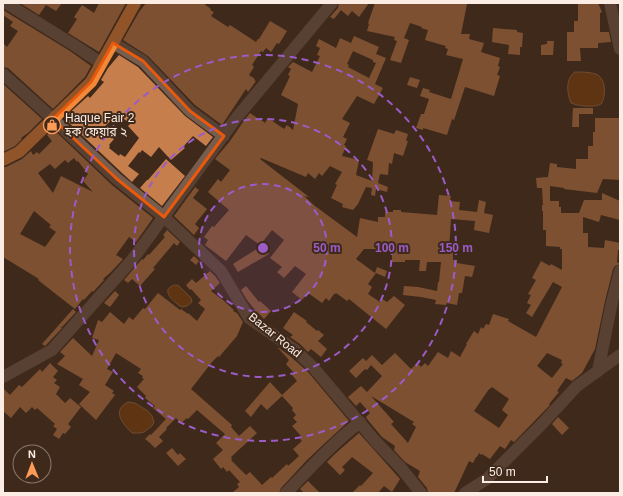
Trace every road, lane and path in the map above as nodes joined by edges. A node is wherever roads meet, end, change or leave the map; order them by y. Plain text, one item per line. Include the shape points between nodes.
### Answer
1 (6, 3) edge
2 (135, 3) edge
3 (332, 3) edge
4 (610, 3) edge
5 (113, 43) junction
6 (620, 49) edge
7 (101, 63) junction
8 (3, 74) edge
9 (53, 119) junction
10 (224, 136) junction
11 (3, 160) edge
12 (164, 217) junction
13 (620, 271) edge
14 (620, 355) edge
15 (598, 371) junction
16 (3, 377) edge
17 (360, 422) junction
18 (286, 493) edge
19 (421, 493) edge
20 (465, 493) edge

1 - 7 street
2 - 5 highway
3 - 10 street
4 - 6 street
5 - 7 highway
5 - 10 street via 143,61 190,111
7 - 9 highway via 91,82
8 - 9 street, Bazar Road
9 - 11 highway via 18,152
9 - 12 street, Bazar Road via 117,179
10 - 12 street
12 - 16 street via 132,260 52,350
12 - 17 street, Bazar Road via 221,271 249,318 313,367
13 - 15 street
14 - 15 street
15 - 20 street via 577,386 487,479
17 - 18 street via 322,455
17 - 19 street, Bazar Road

